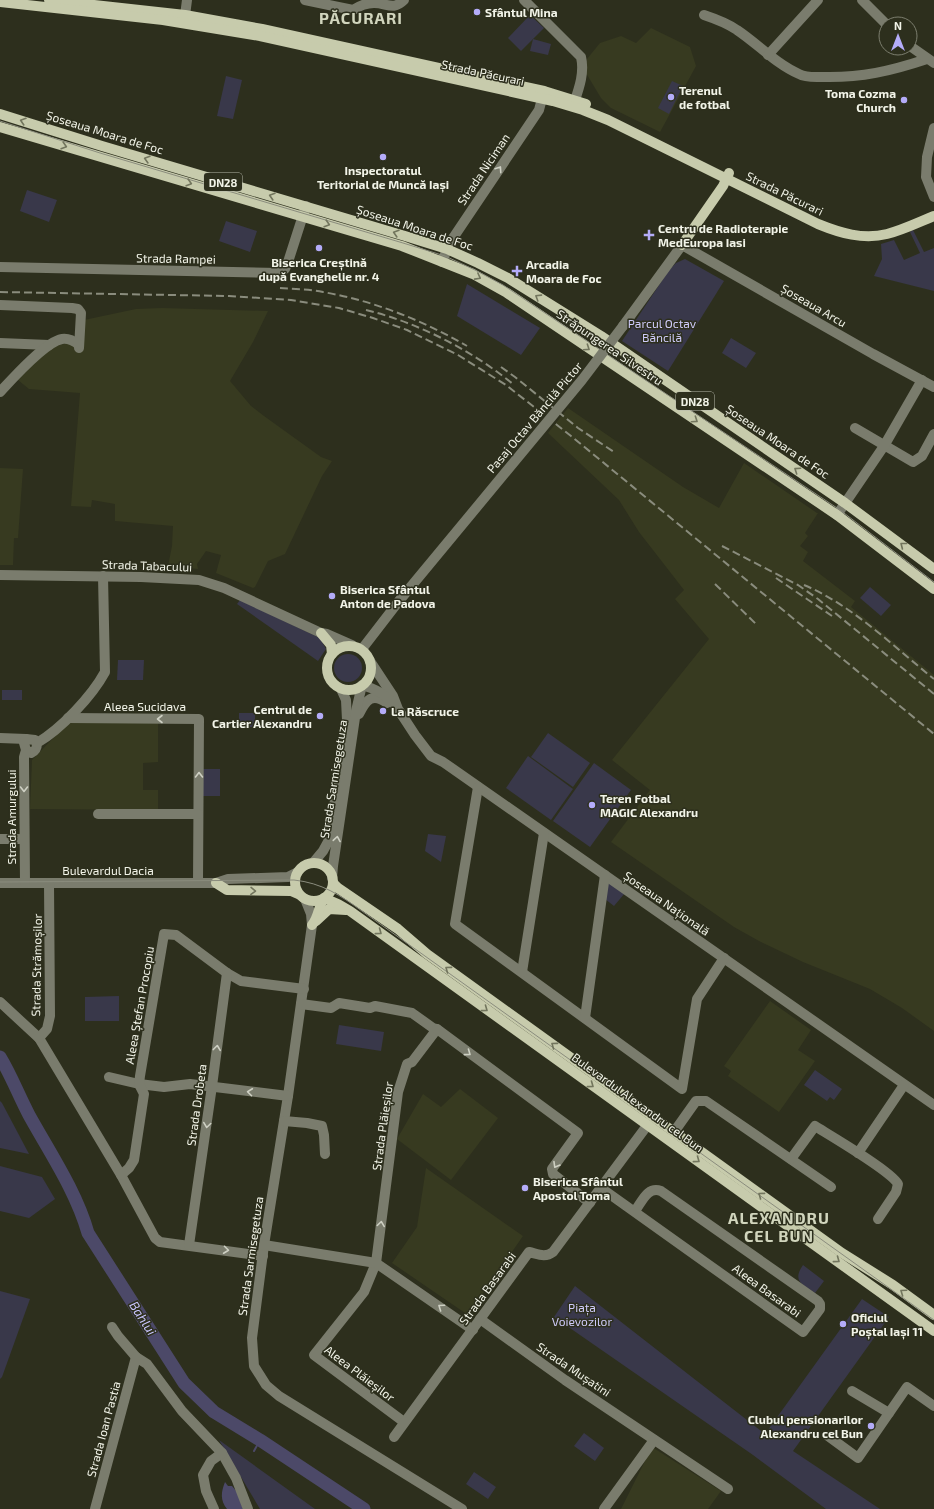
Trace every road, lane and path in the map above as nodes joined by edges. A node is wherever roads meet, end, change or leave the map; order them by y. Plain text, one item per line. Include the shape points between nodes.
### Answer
1 (49, 0) edge
2 (187, 0) edge
3 (305, 0) edge
4 (404, 0) edge
5 (524, 0) edge
6 (818, 0) edge
7 (862, 0) edge
8 (0, 2) edge
9 (704, 15) dead end
10 (878, 16) edge
11 (185, 19) junction
12 (918, 52) edge
13 (768, 55) junction
14 (930, 61) edge
15 (543, 95) junction
16 (574, 103) junction
17 (1, 116) edge
18 (0, 127) edge
19 (934, 128) edge
20 (728, 176) junction
21 (934, 197) edge
22 (306, 206) junction
23 (934, 210) edge
24 (934, 216) edge
25 (303, 217) junction
26 (682, 245) junction
27 (447, 249) junction
28 (442, 262) junction
29 (0, 267) edge
30 (0, 305) edge
31 (0, 343) edge
32 (49, 345) junction
33 (922, 380) junction
34 (934, 386) edge
35 (0, 392) edge
36 (855, 428) dead end
37 (934, 434) edge
38 (884, 446) junction
39 (845, 503) junction
40 (837, 515) junction
41 (934, 569) edge
42 (0, 575) edge
43 (103, 576) junction
44 (934, 589) edge
45 (321, 633) junction
46 (352, 645) junction
47 (362, 649) junction
48 (332, 654) junction
49 (370, 662) junction
50 (362, 685) junction
51 (341, 689) junction
52 (398, 709) junction
53 (68, 718) junction
54 (355, 721) junction
55 (407, 723) junction
56 (0, 738) edge
57 (26, 739) junction
58 (37, 743) junction
59 (26, 750) junction
60 (478, 787) junction
61 (98, 814) dead end
62 (198, 814) junction
63 (544, 833) junction
64 (0, 839) edge
65 (24, 839) junction
66 (312, 863) junction
67 (296, 873) junction
68 (605, 876) junction
69 (333, 880) junction
70 (0, 883) edge
71 (25, 883) junction
72 (50, 883) junction
73 (198, 883) junction
74 (216, 883) junction
75 (302, 897) junction
76 (324, 898) junction
77 (350, 911) junction
78 (314, 923) junction
79 (724, 958) junction
80 (522, 972) junction
81 (227, 973) junction
82 (304, 989) junction
83 (0, 1002) edge
84 (301, 1004) junction
85 (584, 1018) junction
86 (437, 1030) junction
87 (39, 1038) junction
88 (109, 1077) dead end
89 (139, 1084) junction
90 (904, 1084) junction
91 (212, 1086) junction
92 (288, 1096) junction
93 (934, 1105) edge
94 (284, 1121) junction
95 (650, 1121) junction
96 (674, 1132) junction
97 (858, 1153) junction
98 (325, 1154) dead end
99 (790, 1159) junction
100 (120, 1175) junction
101 (832, 1187) dead end
102 (601, 1188) junction
103 (590, 1203) junction
104 (635, 1211) junction
105 (878, 1219) dead end
106 (189, 1245) junction
107 (263, 1251) junction
108 (376, 1262) junction
109 (934, 1315) edge
110 (480, 1319) junction
111 (112, 1327) dead end
112 (472, 1330) junction
113 (934, 1331) edge
114 (136, 1357) junction
115 (852, 1391) dead end
116 (934, 1406) edge
117 (889, 1413) junction
118 (404, 1422) junction
119 (828, 1436) dead end
120 (394, 1437) dead end
121 (654, 1440) junction
122 (222, 1454) junction
123 (728, 1489) dead end
124 (95, 1509) edge
125 (214, 1509) edge
126 (248, 1509) edge
127 (462, 1509) edge
128 (604, 1509) edge

1 - 11 main road, Strada Păcurari
2 - 11 street
3 - 4 street via 353,10 374,3 391,6
5 - 16 street via 581,58 580,84
6 - 13 street
7 - 10 street
8 - 11 main road, Strada Păcurari
9 - 13 street via 738,30
11 - 15 main road, Strada Păcurari
12 - 14 street
13 - 14 street via 798,74 841,78 872,75
15 - 16 main road, Strada Păcurari
27 -> 15 street, Strada Niciman via 539,110
16 - 20 main road, Strada Păcurari
22 -> 17 main road, Șoseaua Moara de Foc / DN28
18 -> 25 main road, Șoseaua Moara de Foc / DN28
19 - 21 street via 927,157 926,177
20 - 23 main road, Strada Păcurari via 822,219 858,229 887,228
20 - 24 main road, Strada Păcurari via 818,224 857,236 888,234
20 - 26 main road
22 - 25 street, Strada Rampei
27 -> 22 main road, Șoseaua Moara de Foc / DN28
25 -> 28 main road, Șoseaua Moara de Foc / DN28 via 402,246
25 - 29 street, Strada Rampei via 288,262 278,273
26 - 33 street, Șoseaua Arcu
26 - 47 street, Pasaj Octav Băncilă Pictor, bridge via 602,355
27 - 28 street, Strada Niciman
39 -> 27 main road, Șoseaua Moara de Foc / DN28 via 601,336 508,278
28 -> 40 main road, Străpungerea Silvestru / DN28 via 473,274 507,293
30 - 32 street via 78,310 81,313 79,347 68,339 57,340
31 - 32 street
32 - 35 street
33 - 34 street, Șoseaua Arcu
33 - 38 street
36 - 38 street
37 - 38 street via 922,456 913,462
38 - 39 street
39 - 40 street
41 -> 39 main road, Șoseaua Moara de Foc / DN28
40 - 44 main road, Străpungerea Silvestru / DN28
42 - 43 street, Strada Tabacului
43 - 45 street, Strada Tabacului via 205,582 224,588
43 - 53 street via 105,672 98,684
45 - 46 street, Strada Tabacului
45 - 48 main road via 331,646
46 - 47 main road
46 - 48 main road via 340,648
47 - 49 main road
48 - 51 main road via 328,661 328,673 332,683
49 - 50 main road via 369,676
49 - 52 street, Șoseaua Națională via 393,696
50 - 51 main road via 351,690
50 - 52 street, Șoseaua Națională via 382,693
50 - 54 street, Strada Sarmisegetuza
51 - 66 street, Strada Sarmisegetuza via 346,700 347,720 328,840 323,851
52 - 55 street, Șoseaua Națională
53 - 58 street
62 -> 53 street, Aleea Sucidava via 199,719
54 - 55 street via 365,702 375,697 386,702
69 -> 54 street, Strada Sarmisegetuza
55 - 60 street, Șoseaua Națională via 431,756
56 - 57 street
57 - 58 street via 35,740
57 - 59 street, Strada Amurgului
58 - 59 street via 37,748 31,753
59 -> 65 street, Strada Amurgului
60 - 63 street, Șoseaua Națională
60 - 80 street via 455,924
61 - 62 street
62 - 73 street, Aleea Sucidava
63 - 68 street, Șoseaua Națională
63 - 80 street
64 - 65 street
65 - 71 street, Strada Amurgului
66 - 67 main road via 303,866
66 - 69 main road via 325,867
67 - 74 street, Bulevardul Dacia via 288,877 228,879
67 - 75 main road via 294,885
68 - 79 street, Șoseaua Națională
68 - 85 street
69 - 76 main road via 331,890
95 -> 69 main road, Bulevardul Alexandru cel Bun via 413,941 338,888
70 - 71 street, Bulevardul Dacia
71 - 72 street, Bulevardul Dacia
72 - 73 street, Bulevardul Dacia
72 - 87 street, Strada Strămoșilor via 50,1016 46,1029
73 - 74 street, Bulevardul Dacia
74 -> 75 main road via 227,890 291,892
75 - 76 main road via 316,901
75 - 78 street, Strada Sarmisegetuza
76 - 77 main road, Bulevardul Alexandru cel Bun
76 - 78 main road
77 - 78 main road via 329,909
77 -> 95 main road, Bulevardul Alexandru cel Bun
78 - 82 street, Strada Sarmisegetuza
79 - 85 street via 697,999 682,1089
79 - 90 street, Șoseaua Națională
80 - 85 street
81 - 82 street via 241,981
81 - 89 street, Aleea Ștefan Procopiu via 176,935 164,934
91 -> 81 street, Strada Drobeta
82 - 84 street, Strada Sarmisegetuza
83 - 87 street, Strada Strămoșilor
84 - 86 street via 331,1008 339,1003 412,1013
84 - 92 street, Strada Sarmisegetuza
86 -> 103 street via 578,1133 552,1169 553,1174
108 -> 86 street, Strada Plăieșilor via 398,1092 407,1064 412,1062
87 - 100 street
88 - 89 street, Aleea Ștefan Procopiu
89 - 91 street, Aleea Ștefan Procopiu via 164,1087 190,1084
89 - 100 street, Aleea Ștefan Procopiu via 144,1094 134,1160
90 - 93 street, Șoseaua Națională
90 - 97 street
92 -> 91 street, Aleea Ștefan Procopiu
91 -> 106 street, Strada Drobeta
92 - 94 street, Strada Sarmisegetuza
94 - 98 street via 322,1126
94 - 107 street, Strada Sarmisegetuza
95 - 96 main road, Bulevardul Alexandru cel Bun
95 - 102 street, Strada Basarabi
95 -> 113 main road, Bulevardul Alexandru cel Bun
96 - 99 street via 696,1102 706,1101
109 -> 96 main road, Bulevardul Alexandru cel Bun via 888,1281 842,1253
97 - 99 street via 815,1126
97 - 105 street via 898,1184 896,1192
99 - 101 street
100 - 106 street via 155,1238 160,1242
102 - 103 street, Strada Basarabi
102 - 104 street, Aleea Basarabi
103 - 110 street, Strada Basarabi via 553,1252 543,1256 529,1252
104 - 104 street, Aleea Basarabi via 649,1191 661,1190 818,1301 820,1309 803,1332
106 -> 107 street
107 - 108 street
107 - 127 street, Strada Sarmisegetuza via 252,1338 254,1366 266,1385 278,1396
112 -> 108 street
108 - 118 street, Aleea Plăieșilor via 364,1292 314,1355
110 - 112 street, Strada Basarabi
110 - 121 street, Strada Mușatini
111 - 114 street
112 - 118 street, Strada Basarabi
114 - 122 street via 147,1364 182,1411
114 - 124 street, Strada Ioan Pastia
115 - 117 street
116 - 117 street via 907,1387
117 - 119 street via 858,1458
118 - 120 street, Strada Basarabi
121 - 123 street, Strada Mușatini
121 - 128 street
122 - 125 street via 211,1461 202,1475
122 - 126 street via 236,1478

